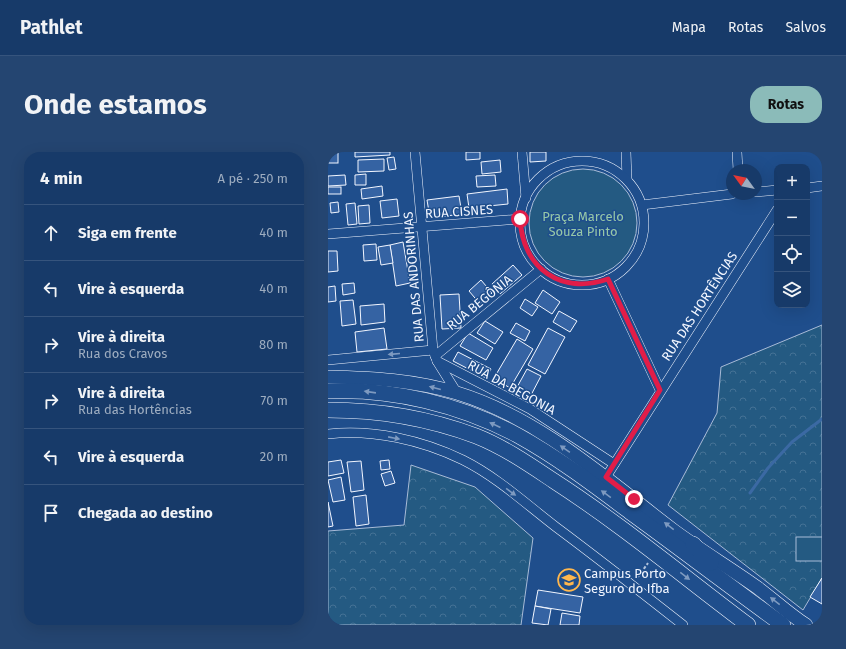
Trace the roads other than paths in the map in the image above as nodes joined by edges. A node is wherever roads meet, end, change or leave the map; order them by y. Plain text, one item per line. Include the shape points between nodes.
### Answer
1 (415, 152) edge
2 (522, 152) edge
3 (626, 152) edge
4 (737, 152) edge
5 (738, 164) edge
6 (627, 180) junction
7 (822, 186) edge
8 (810, 188) edge
9 (774, 190) edge
10 (762, 191) edge
11 (726, 195) edge
12 (526, 198) junction
13 (642, 206) junction
14 (774, 215) edge
15 (520, 219) junction
16 (422, 226) junction
17 (328, 234) edge
18 (541, 269) junction
19 (608, 279) junction
20 (435, 356) junction
21 (328, 360) edge
22 (328, 377) edge
23 (660, 390) junction
24 (328, 391) edge
25 (458, 394) junction
26 (328, 410) edge
27 (328, 434) edge
28 (614, 464) junction
29 (606, 477) junction
30 (692, 544) junction
31 (739, 593) junction
32 (683, 625) edge
33 (748, 625) edge
34 (783, 625) edge
35 (806, 625) edge

1 - 16 street, RUA DAS ANDORINHAS
2 - 12 street
3 - 6 street
4 - 5 street
6 - 12 street via 610,166 588,161 572,162 546,172 531,188
6 - 13 street
7 - 8 street
9 - 10 street
11 - 13 street
12 - 15 street
13 - 19 street via 644,227 638,249 626,267
14 - 23 street, RUA DAS HORTÊNCIAS
15 - 16 street, RUA CISNES
15 - 18 street via 525,246
16 - 17 street, RUA CISNES
16 - 20 street, RUA DAS ANDORINHAS
18 - 19 street via 550,276 572,284 585,285
18 - 20 street, RUA BEGÔNIA
19 - 23 street
20 -> 21 street
20 - 25 street, RUA DAS ANDORINHAS
20 - 28 street, RUA DA BEGONIA via 530,409
25 -> 22 street via 400,380
23 - 28 street, RUA DAS HORTÊNCIAS
31 -> 24 main road via 595,486 517,436 485,420 401,396 354,390
29 -> 25 street via 544,434 519,420
26 -> 33 main road via 383,413 430,422 477,437 522,460 601,513
27 -> 32 street via 370,433 396,438 419,443 463,460 511,492
28 - 29 street, RUA DAS HORTÊNCIAS
30 -> 29 street
30 - 31 main road
35 -> 30 street via 759,589
31 - 34 main road

